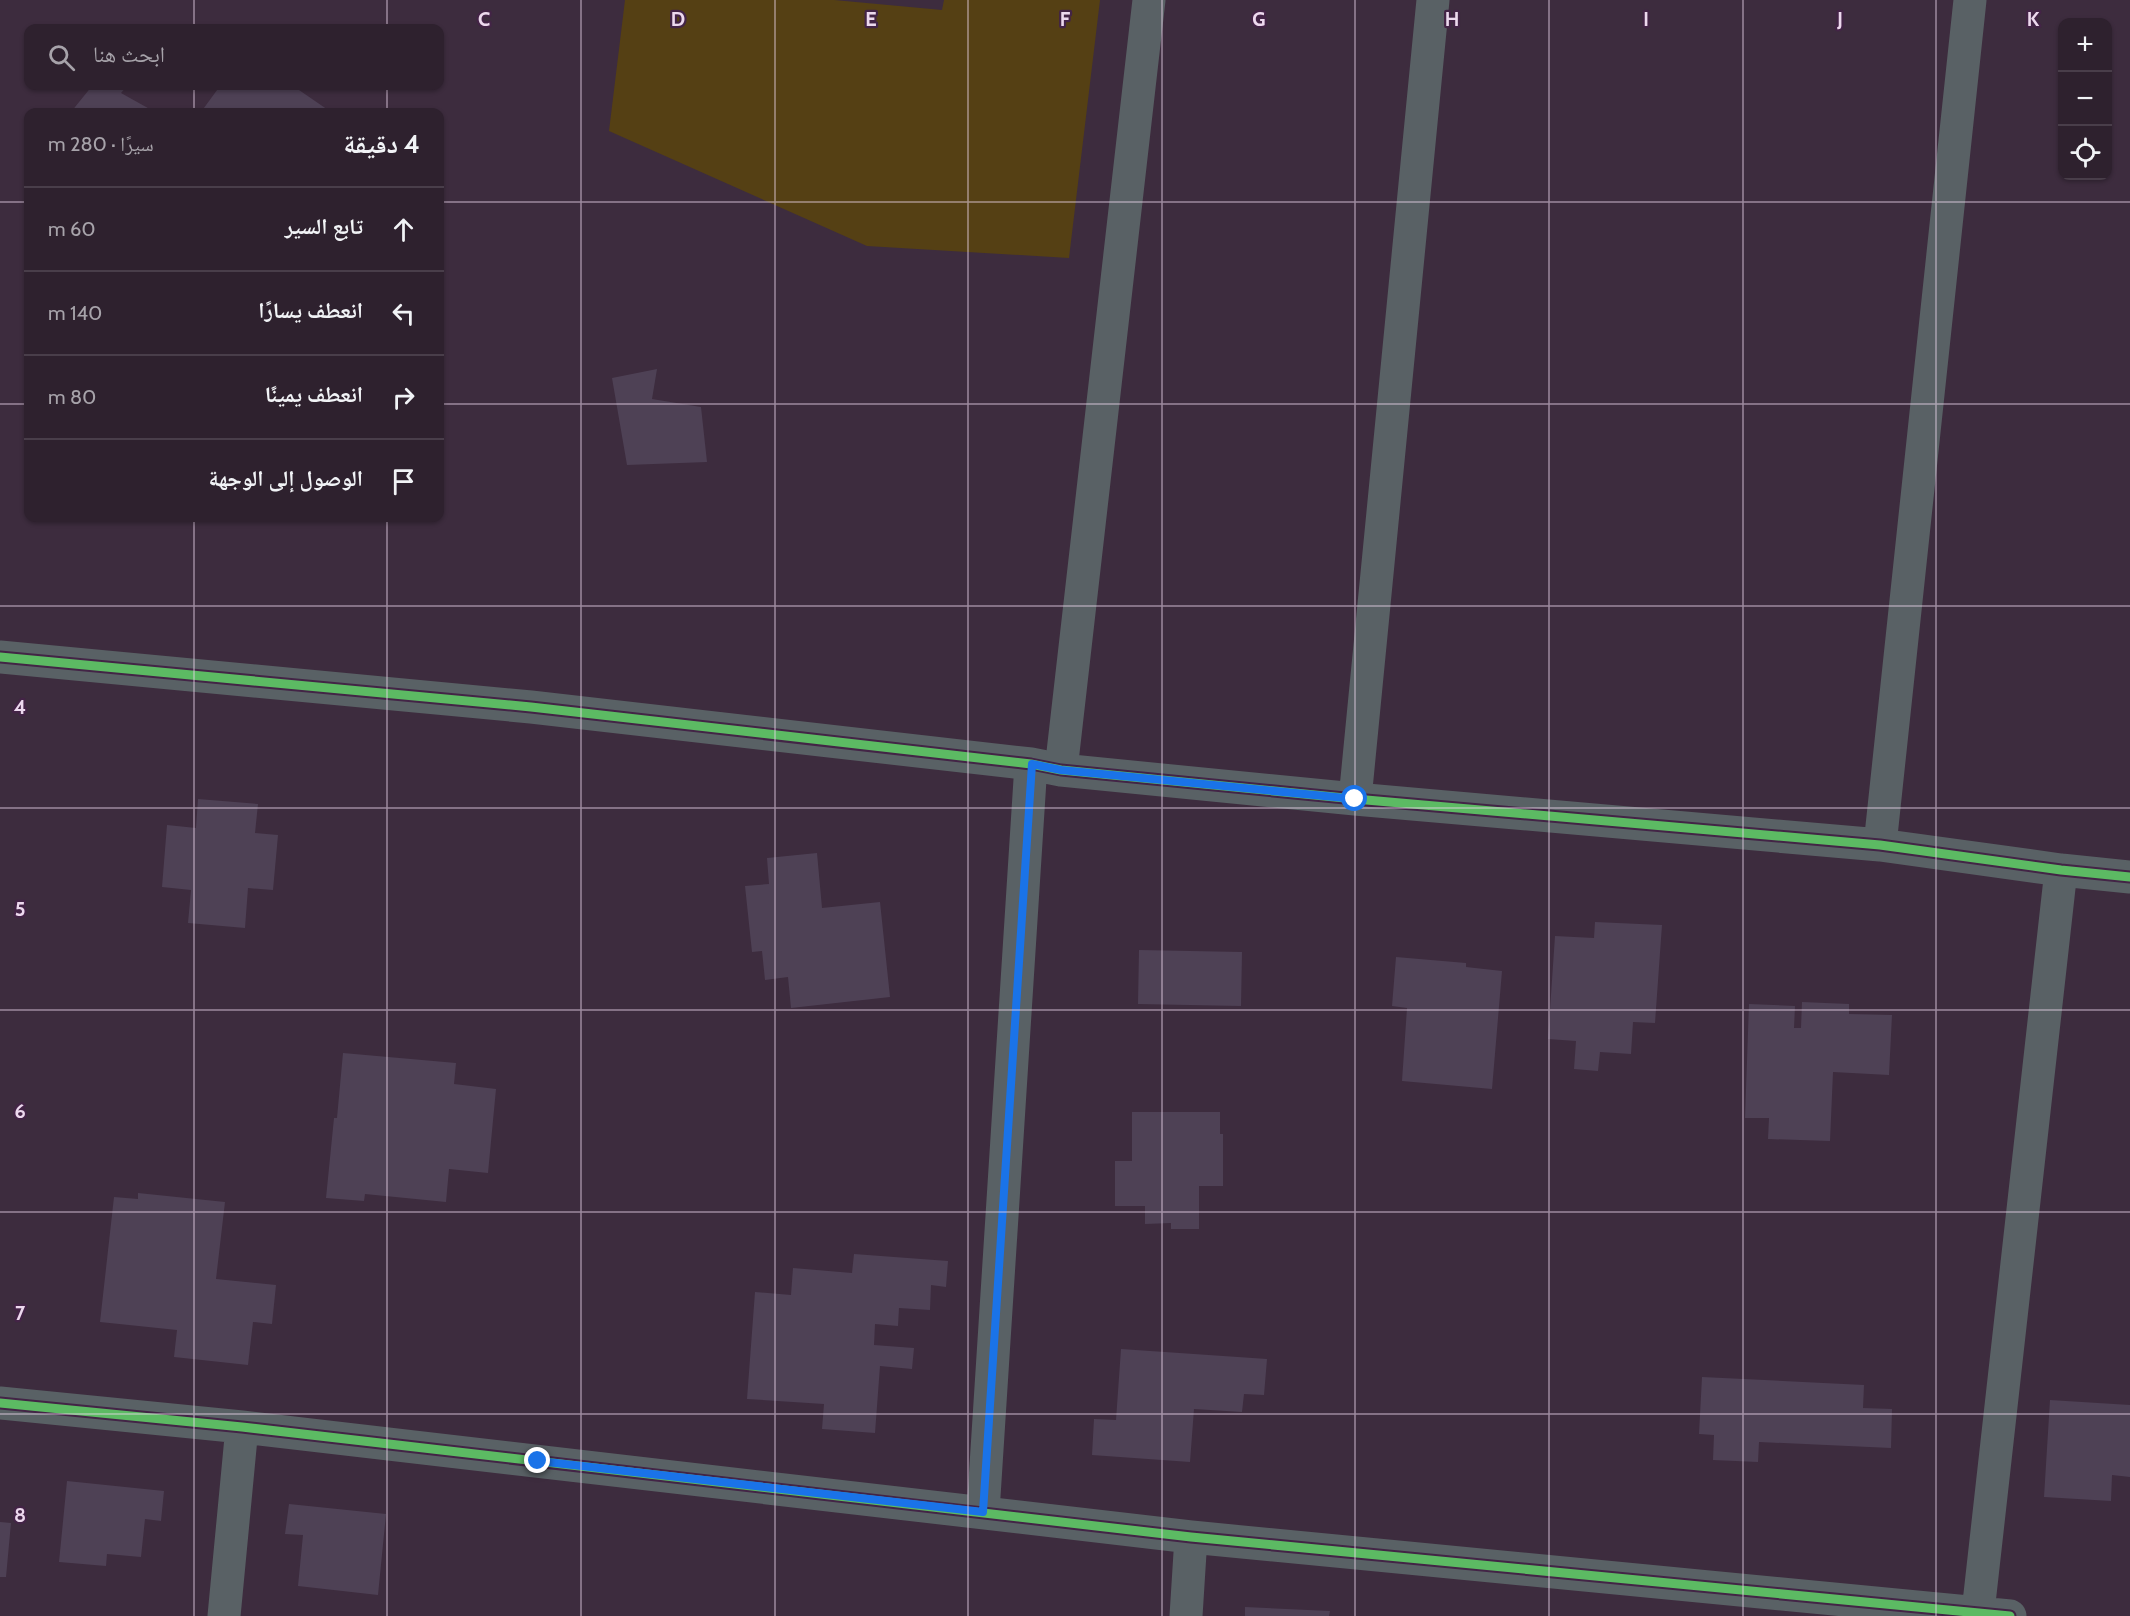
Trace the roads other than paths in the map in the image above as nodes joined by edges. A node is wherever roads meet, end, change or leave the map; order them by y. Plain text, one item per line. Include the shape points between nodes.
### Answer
1 (1149, 0) edge
2 (1433, 0) edge
3 (1970, 0) edge
4 (0, 657) edge
5 (1046, 767) junction
6 (1355, 799) junction
7 (1881, 845) junction
8 (2061, 870) junction
9 (2130, 877) edge
10 (0, 1403) edge
11 (242, 1427) junction
12 (983, 1512) junction
13 (1191, 1537) junction
14 (1978, 1612) junction
15 (224, 1616) edge
16 (1186, 1616) edge
17 (2010, 1616) edge

1 - 5 street
2 - 6 street
3 - 7 street
4 - 5 street via 531,707
5 - 6 street
5 - 12 street
6 - 7 street
7 - 8 street
8 - 9 street
8 - 14 street
10 - 11 street
11 - 12 street
11 - 15 street
12 - 13 street
13 - 14 street
13 - 16 street
14 - 17 street

